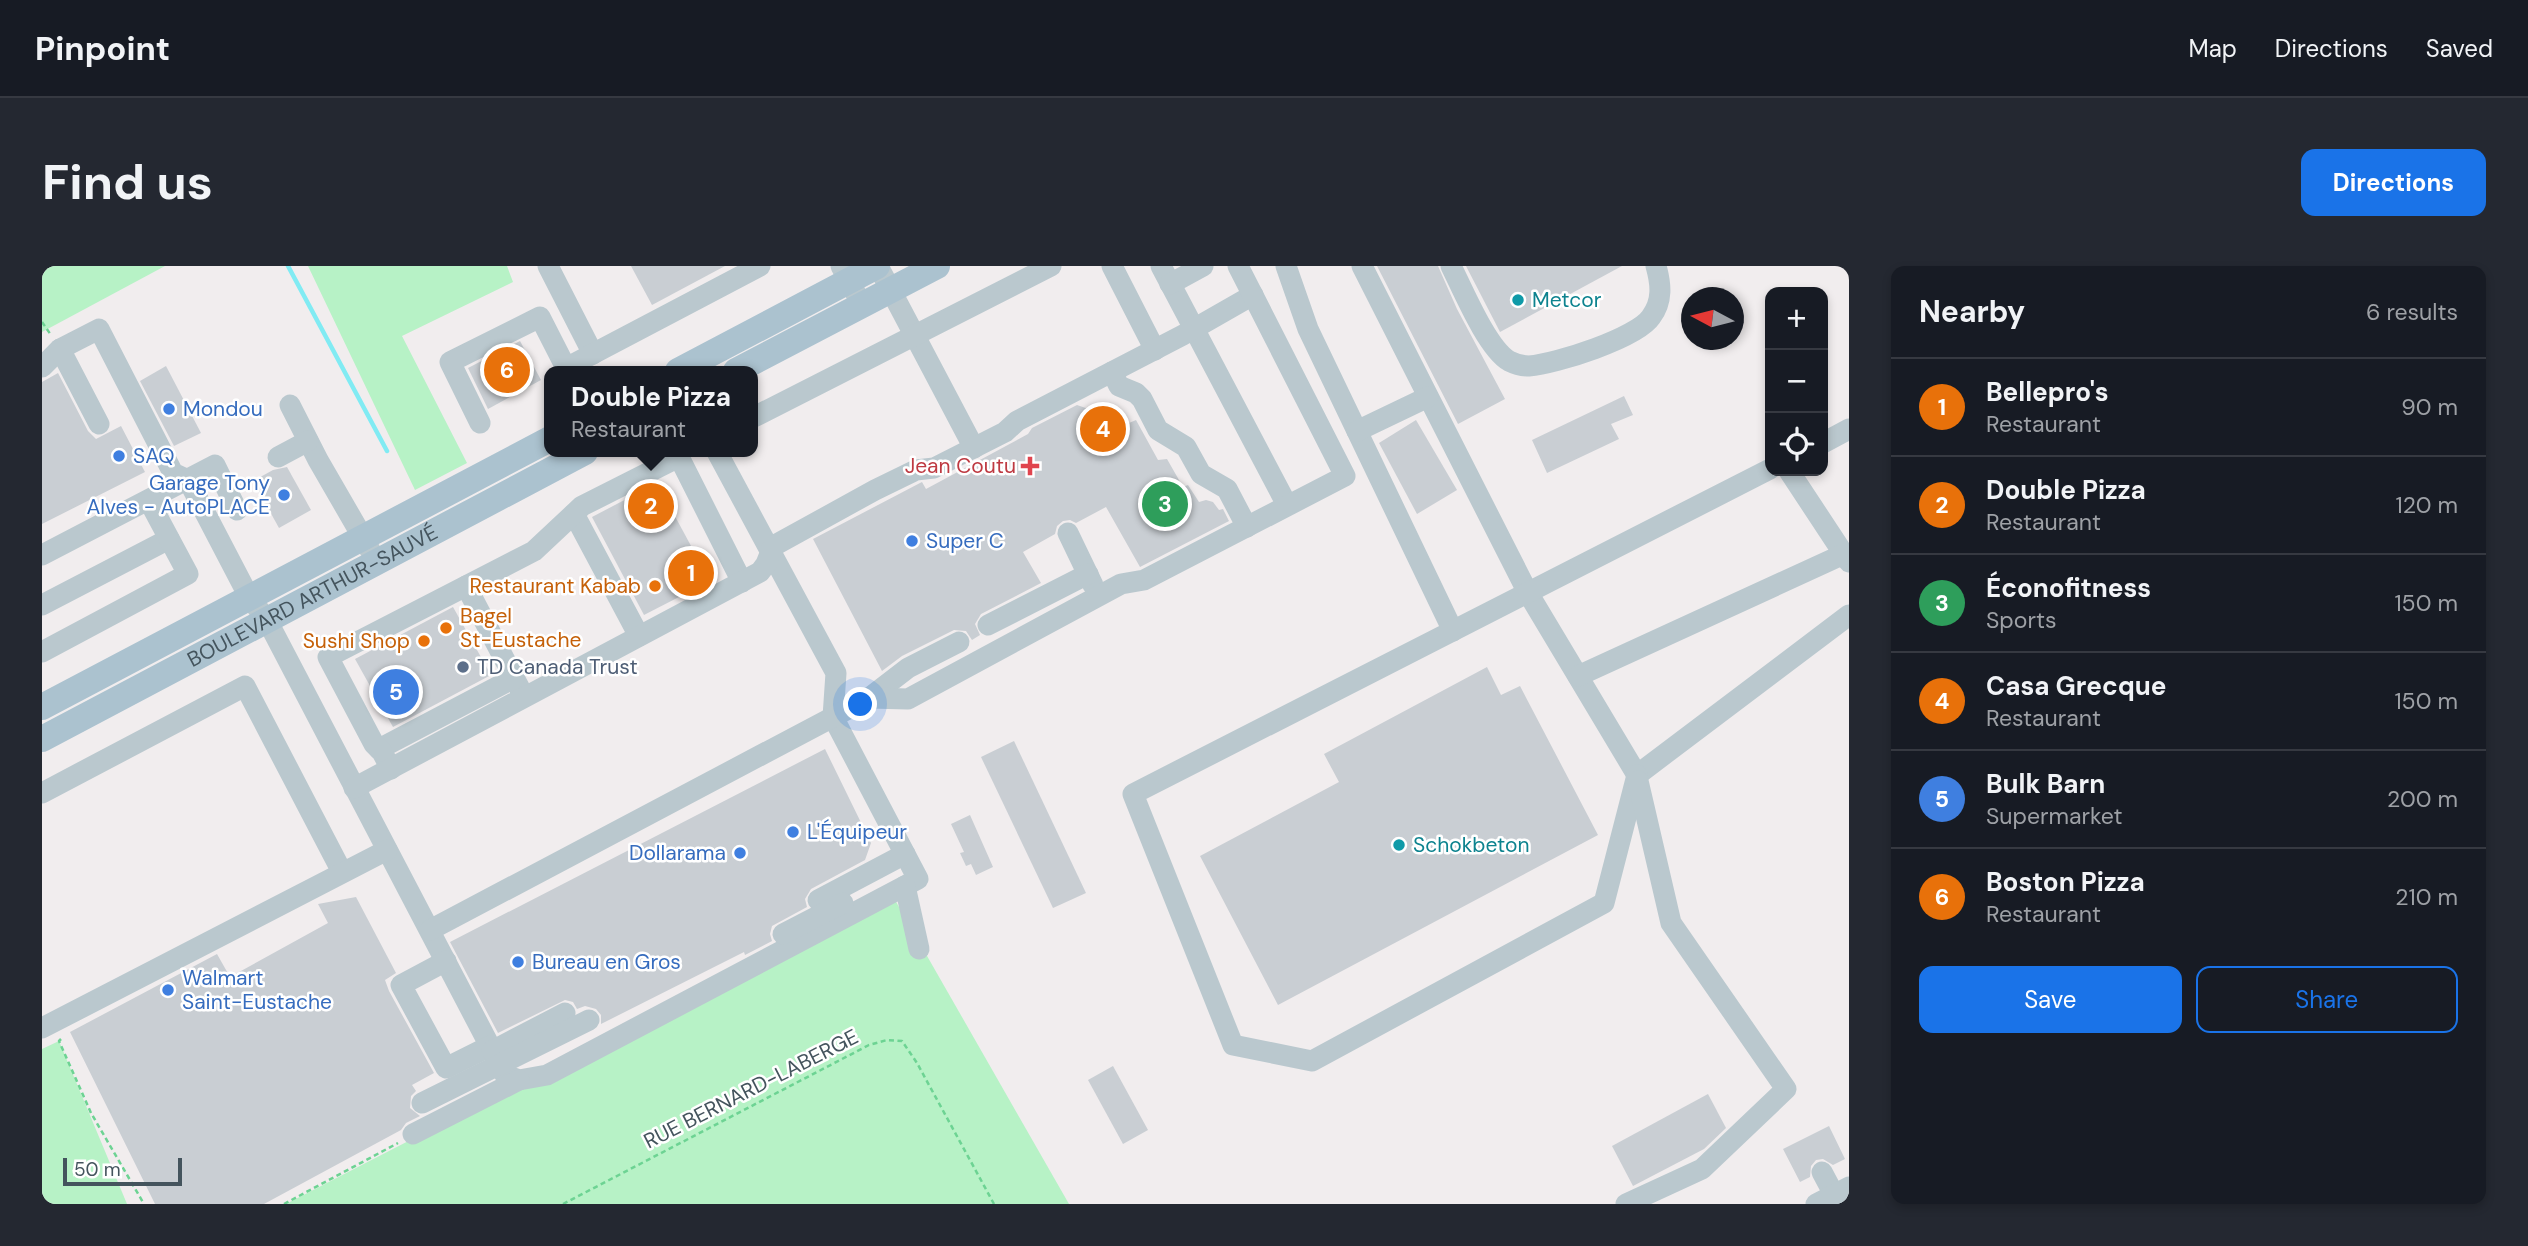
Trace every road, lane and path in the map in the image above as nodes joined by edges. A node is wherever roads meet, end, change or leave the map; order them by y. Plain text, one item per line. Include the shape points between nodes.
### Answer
1 (548, 266) edge
2 (760, 266) edge
3 (877, 266) edge
4 (936, 266) edge
5 (1051, 266) edge
6 (1112, 266) edge
7 (1203, 266) edge
8 (1238, 266) edge
9 (1286, 266) edge
10 (1362, 266) edge
11 (1451, 266) edge
12 (1656, 266) edge
13 (845, 273) edge
14 (1166, 275) edge
15 (891, 290) junction
16 (1254, 295) junction
17 (568, 303) junction
18 (862, 305) junction
19 (540, 317) junction
20 (1195, 328) junction
21 (914, 335) junction
22 (1155, 349) junction
23 (51, 351) edge
24 (593, 354) junction
25 (565, 366) edge
26 (572, 366) edge
27 (687, 366) edge
28 (746, 366) edge
29 (42, 367) edge
30 (1112, 372) junction
31 (1428, 397) junction
32 (290, 405) dead end
33 (758, 415) edge
34 (480, 423) dead end
35 (99, 424) dead end
36 (1849, 429) edge
37 (1357, 431) junction
38 (1828, 440) edge
39 (309, 441) junction
40 (544, 442) edge
41 (974, 448) junction
42 (278, 457) dead end
43 (576, 457) edge
44 (721, 457) edge
45 (1765, 472) edge
46 (1792, 476) edge
47 (188, 480) junction
48 (149, 500) junction
49 (1287, 505) junction
50 (237, 510) dead end
51 (574, 514) junction
52 (1247, 527) junction
53 (1068, 533) dead end
54 (364, 537) junction
55 (169, 539) junction
56 (770, 552) junction
57 (42, 555) edge
58 (1847, 558) edge
59 (376, 562) junction
60 (1088, 575) junction
61 (742, 582) junction
62 (466, 586) junction
63 (1528, 593) junction
64 (1099, 596) junction
65 (250, 597) junction
66 (42, 605) edge
67 (1849, 615) edge
68 (267, 620) junction
69 (988, 625) dead end
70 (1453, 631) junction
71 (639, 636) junction
72 (959, 642) dead end
73 (42, 652) edge
74 (1577, 676) junction
75 (514, 678) junction
76 (525, 697) junction
77 (869, 698) junction
78 (42, 707) edge
79 (833, 717) junction
80 (42, 739) edge
81 (379, 748) junction
82 (391, 769) junction
83 (1637, 775) junction
84 (354, 788) junction
85 (42, 793) edge
86 (387, 850) junction
87 (905, 854) junction
88 (342, 872) junction
89 (898, 890) junction
90 (818, 900) dead end
91 (430, 930) junction
92 (783, 934) dead end
93 (919, 949) dead end
94 (743, 958) dead end
95 (446, 961) junction
96 (716, 987) junction
97 (565, 1013) dead end
98 (589, 1020) dead end
99 (42, 1028) edge
100 (66, 1031) dead end
101 (494, 1054) junction
102 (519, 1080) junction
103 (422, 1103) dead end
104 (413, 1134) joint
105 (1822, 1172) dead end
106 (1834, 1198) edge
107 (571, 1199) junction
108 (144, 1204) edge
109 (284, 1204) edge
110 (562, 1204) edge
111 (574, 1204) edge
112 (994, 1204) edge
113 (1626, 1204) edge

1 - 17 lane
2 - 24 lane
3 - 13 main road
3 - 15 lane
4 - 15 main road
5 - 21 lane
6 - 22 lane
7 - 14 lane
8 - 16 lane
9 - 37 lane via 1308,329
10 - 31 lane
11 - 12 lane via 1491,343 1507,360 1524,366 1612,342 1644,326 1661,294
13 - 18 lane
13 - 27 main road
14 - 20 lane
15 - 18 main road
15 - 21 lane
16 - 20 lane
16 - 49 lane via 1345,476
17 - 19 lane
17 - 24 lane
18 - 28 main road
19 - 25 lane
19 - 34 lane via 450,362
20 - 22 lane
20 - 49 lane
21 - 33 lane
21 - 41 lane
22 - 30 lane
23 - 29 lane
23 - 35 lane
23 - 47 lane via 99,328 173,473
24 - 26 lane
30 - 41 lane
30 - 52 lane via 1119,386 1142,399 1162,434 1186,447 1201,474 1227,489
31 - 37 lane
31 - 63 lane
32 - 39 lane
36 - 38 lane
37 - 70 lane
39 - 42 lane
39 - 54 lane
40 - 54 main road, BOULEVARD ARTHUR-SAUVÉ
41 - 56 lane via 875,490
43 - 59 main road, BOULEVARD ARTHUR-SAUVÉ
44 - 56 lane
45 - 63 lane
46 - 58 lane
47 - 48 lane
47 - 50 lane via 215,465
47 - 65 lane
48 - 55 lane
48 - 57 lane
49 - 52 lane
51 - 61 lane via 680,457
51 - 62 lane via 534,551
51 - 71 lane
52 - 64 lane via 1144,580 1121,584
53 - 60 lane
54 - 59 lane
54 - 65 main road, BOULEVARD ARTHUR-SAUVÉ
55 - 66 lane
55 - 73 lane via 188,574
56 - 61 lane via 764,568
56 - 79 lane via 836,673
58 - 74 lane
59 - 68 main road, BOULEVARD ARTHUR-SAUVÉ
60 - 64 lane
60 - 69 lane
61 - 71 lane
62 - 75 lane
62 - 81 lane via 328,657
63 - 70 lane
63 - 74 lane
64 - 77 lane via 908,699
65 - 68 lane
65 - 78 main road, BOULEVARD ARTHUR-SAUVÉ
67 - 83 lane
68 - 80 main road, BOULEVARD ARTHUR-SAUVÉ
68 - 84 lane
70 - 83 lane via 1133,794 1233,1045 1312,1061 1604,902
71 - 76 lane
72 - 77 lane via 908,668
74 - 83 lane
75 - 76 lane
75 - 81 lane
76 - 82 lane
77 - 79 lane
79 - 87 lane
79 - 91 lane
81 - 82 lane
82 - 84 lane
83 - 113 lane via 1671,923 1786,1089 1702,1169
84 - 86 lane
85 - 88 lane via 245,686
86 - 88 lane
86 - 91 lane
87 - 89 lane via 918,879
87 - 90 lane
88 - 99 lane
89 - 92 lane via 864,892
89 - 93 lane
89 - 96 lane
91 - 95 lane
94 - 96 lane via 729,966
95 - 101 lane
95 - 101 lane via 401,985 446,1068
96 - 102 lane via 547,1075
97 - 101 lane
98 - 101 lane
100 - 108 path via 59,1041 64,1053
101 - 102 lane via 509,1078
101 - 103 lane
102 - 104 lane
104 - 109 path
105 - 106 lane
107 - 110 path, RUE BERNARD-LABERGE
107 - 111 path
107 - 112 path, RUE BERNARD-LABERGE via 869,1045 887,1040 902,1041 917,1063

